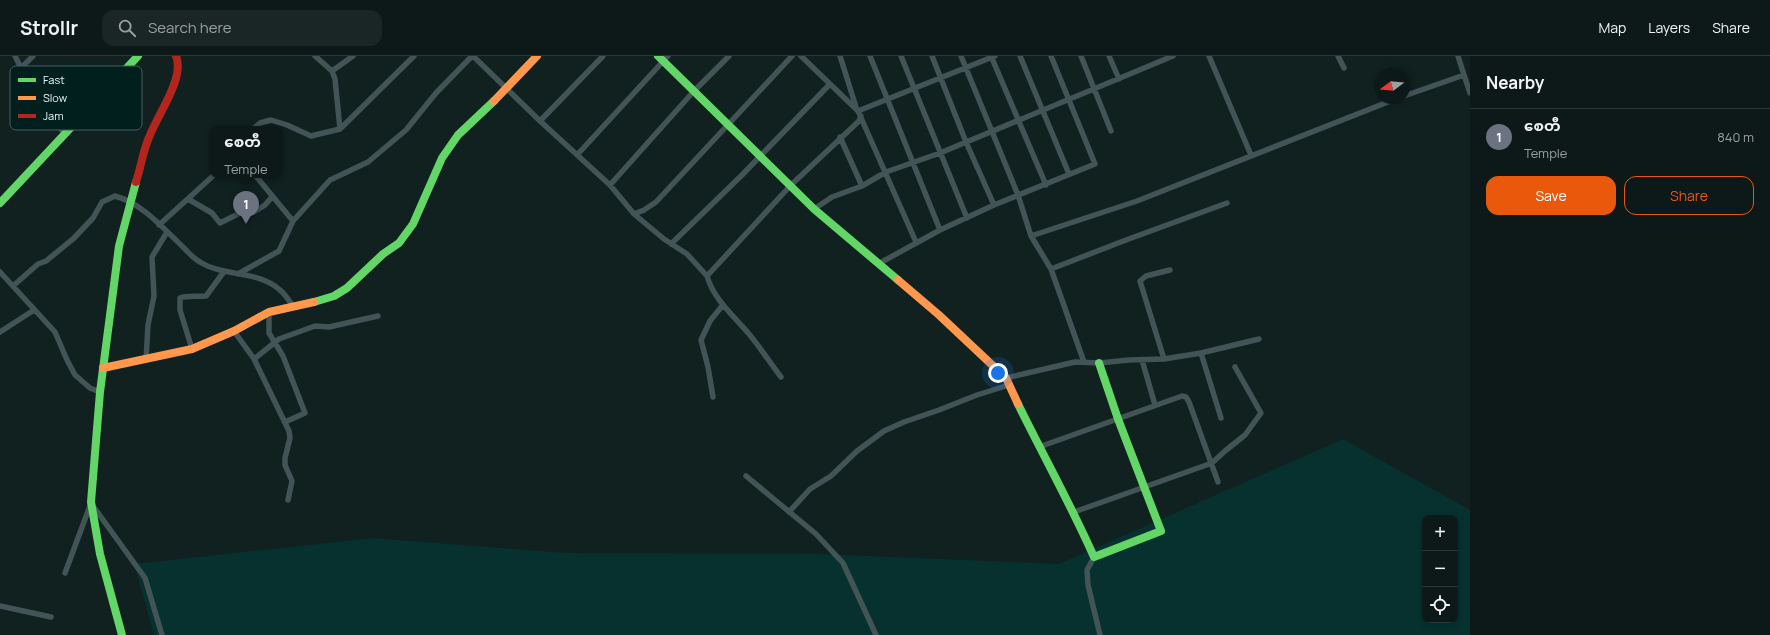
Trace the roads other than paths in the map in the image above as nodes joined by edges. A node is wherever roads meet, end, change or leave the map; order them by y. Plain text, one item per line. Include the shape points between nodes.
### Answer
1 (16, 56) edge
2 (33, 56) edge
3 (138, 56) edge
4 (176, 56) edge
5 (315, 56) edge
6 (353, 56) edge
7 (414, 56) edge
8 (472, 56) edge
9 (537, 56) edge
10 (603, 56) edge
11 (729, 56) edge
12 (792, 56) edge
13 (800, 56) edge
14 (840, 56) edge
15 (870, 56) edge
16 (901, 56) edge
17 (932, 56) edge
18 (961, 56) edge
19 (1020, 56) edge
20 (1051, 56) edge
21 (1081, 56) edge
22 (1109, 56) edge
23 (1173, 56) edge
24 (1208, 56) edge
25 (1338, 56) edge
26 (1458, 56) edge
27 (993, 57) edge
28 (663, 58) edge
29 (20, 66) edge
30 (23, 66) edge
31 (129, 66) edge
32 (966, 68) junction
33 (1344, 68) dead end
34 (332, 71) junction
35 (1464, 75) junction
36 (941, 78) junction
37 (1119, 79) junction
38 (830, 84) junction
39 (507, 88) junction
40 (1095, 88) junction
41 (914, 89) junction
42 (694, 91) junction
43 (1410, 94) edge
44 (1470, 94) edge
45 (888, 100) junction
46 (1069, 100) junction
47 (1383, 104) edge
48 (1044, 110) junction
49 (858, 111) junction
50 (540, 121) junction
51 (1018, 121) junction
52 (730, 125) junction
53 (256, 126) edge
54 (340, 129) junction
55 (62, 130) edge
56 (69, 130) edge
57 (1111, 131) dead end
58 (992, 132) junction
59 (65, 134) junction
60 (840, 137) junction
61 (966, 142) junction
62 (940, 153) junction
63 (760, 154) junction
64 (577, 155) junction
65 (1251, 155) junction
66 (914, 163) junction
67 (886, 172) junction
68 (1069, 174) junction
69 (211, 178) edge
70 (257, 178) edge
71 (610, 184) junction
72 (791, 185) junction
73 (1046, 185) junction
74 (862, 186) junction
75 (1018, 195) junction
76 (272, 197) junction
77 (188, 200) junction
78 (131, 201) junction
79 (0, 203) edge
80 (1227, 203) dead end
81 (994, 205) junction
82 (814, 209) junction
83 (634, 214) junction
84 (967, 218) junction
85 (293, 221) junction
86 (159, 225) junction
87 (940, 230) junction
88 (166, 232) junction
89 (1031, 236) junction
90 (916, 242) junction
91 (671, 244) junction
92 (878, 264) junction
93 (1051, 269) junction
94 (1170, 270) dead end
95 (0, 272) edge
96 (224, 272) junction
97 (238, 274) junction
98 (707, 276) junction
99 (13, 286) junction
100 (293, 306) junction
101 (722, 306) junction
102 (34, 310) junction
103 (269, 312) junction
104 (378, 316) dead end
105 (234, 331) junction
106 (0, 332) edge
107 (1260, 339) dead end
108 (275, 341) junction
109 (192, 349) junction
110 (1200, 353) junction
111 (254, 358) junction
112 (1164, 359) junction
113 (146, 360) junction
114 (1142, 360) junction
115 (1084, 362) junction
116 (1099, 363) junction
117 (1235, 367) dead end
118 (103, 368) junction
119 (781, 377) dead end
120 (1008, 382) junction
121 (100, 392) junction
122 (713, 397) dead end
123 (1155, 405) junction
124 (1221, 418) dead end
125 (1118, 419) junction
126 (285, 422) junction
127 (1039, 447) junction
128 (1212, 463) junction
129 (746, 476) dead end
130 (1218, 482) dead end
131 (1145, 488) junction
132 (288, 500) dead end
133 (91, 502) junction
134 (789, 512) junction
135 (1074, 512) junction
136 (1094, 557) junction
137 (65, 573) dead end
138 (0, 606) edge
139 (51, 617) dead end
140 (122, 635) edge
141 (162, 635) edge
142 (876, 635) edge
143 (1100, 635) edge

1 - 29 street
2 - 30 street
3 - 31 street
4 - 78 street via 179,63 178,76 149,136
5 - 34 street
6 - 34 street
7 - 54 street
8 - 39 street
8 - 85 street via 436,93 406,130 368,162 330,180
9 - 39 street
10 - 50 street
11 - 42 street
12 - 52 street
13 - 38 street
14 - 49 street
15 - 45 street
16 - 41 street
17 - 36 street
18 - 32 street
19 - 48 street
20 - 46 street
21 - 40 street
22 - 37 street
23 - 37 street
24 - 65 street
25 - 33 street
26 - 35 street
27 - 32 street
27 - 51 street
28 - 42 street
28 - 64 street
32 - 36 street
32 - 58 street
34 - 54 street
35 - 43 street
35 - 44 street
36 - 41 street
36 - 61 street
37 - 40 street
38 - 49 street
38 - 63 street
39 - 50 street
39 - 100 street via 458,135 442,158 413,224 399,244 383,254 347,288 334,296
40 - 46 street
40 - 57 street
41 - 45 street
41 - 62 street
42 - 52 street
42 - 71 street
45 - 49 street
45 - 66 street
46 - 48 street
46 - 68 street via 1096,164
47 - 65 street
48 - 51 street
48 - 68 street
49 - 60 street via 859,121
49 - 67 street
50 - 64 street
51 - 58 street
51 - 73 street
52 - 63 street
52 - 83 street via 656,202
53 - 54 street via 271,120 312,136
55 - 59 street
56 - 59 street
58 - 61 street
58 - 75 street
59 - 79 street
60 - 72 street
60 - 74 street
61 - 62 street
61 - 81 street
62 - 66 street
62 - 84 street
63 - 72 street
63 - 91 street
64 - 71 street
65 - 89 street via 1137,201
66 - 67 street
66 - 87 street
67 - 74 street
67 - 90 street
68 - 73 street
69 - 77 street
70 - 76 street
71 - 83 street
72 - 82 street
72 - 98 street
73 - 75 street
74 - 82 street via 832,197
75 - 81 street
75 - 89 street
76 - 77 street via 266,205 254,212 246,210 220,223 212,213
76 - 85 street
77 - 86 street
78 - 86 street
78 - 99 street via 114,196 102,202 94,218 74,238
78 - 118 street via 119,246
80 - 93 street
81 - 84 street
82 - 92 street
83 - 91 street
84 - 87 street
85 - 97 street via 279,251
86 - 88 street
87 - 90 street
88 - 96 street via 200,262
88 - 113 street via 152,257 154,296 148,325
89 - 93 street
90 - 92 street
91 - 98 street via 687,254
92 - 120 street via 939,315
93 - 115 street
94 - 112 street via 1146,276 1140,281
95 - 99 street
96 - 97 street
96 - 109 street via 206,296 180,298 180,310
97 - 100 street via 272,284
98 - 101 street
99 - 102 street
100 - 103 street
101 - 119 street via 749,334
101 - 122 street via 710,321 701,340
102 - 106 street
102 - 121 street via 55,332 76,375 90,388
103 - 105 street
103 - 108 street via 270,333
104 - 108 street via 329,326 315,326
105 - 109 street
105 - 111 street
107 - 110 street
108 - 111 street
108 - 126 street via 305,413
109 - 113 street
110 - 112 street
110 - 124 street
111 - 126 street
112 - 114 street
113 - 118 street
114 - 116 street
114 - 123 street
115 - 116 street
115 - 120 street via 1075,362
116 - 125 street
117 - 128 street via 1261,413 1245,435
118 - 121 street
120 - 127 street
120 - 134 street via 884,431 857,451 831,476 810,489
121 - 133 street
123 - 125 street
123 - 128 street via 1186,397
125 - 127 street
125 - 131 street
126 - 132 street via 290,438 284,458 292,481
127 - 135 street
128 - 130 street
128 - 131 street
129 - 134 street
131 - 135 street
131 - 136 street via 1161,531
133 - 137 street
133 - 140 street via 100,554
133 - 141 street via 145,578
134 - 142 street via 816,534 843,563
135 - 136 street
136 - 143 street via 1087,570 1088,585
138 - 139 street

